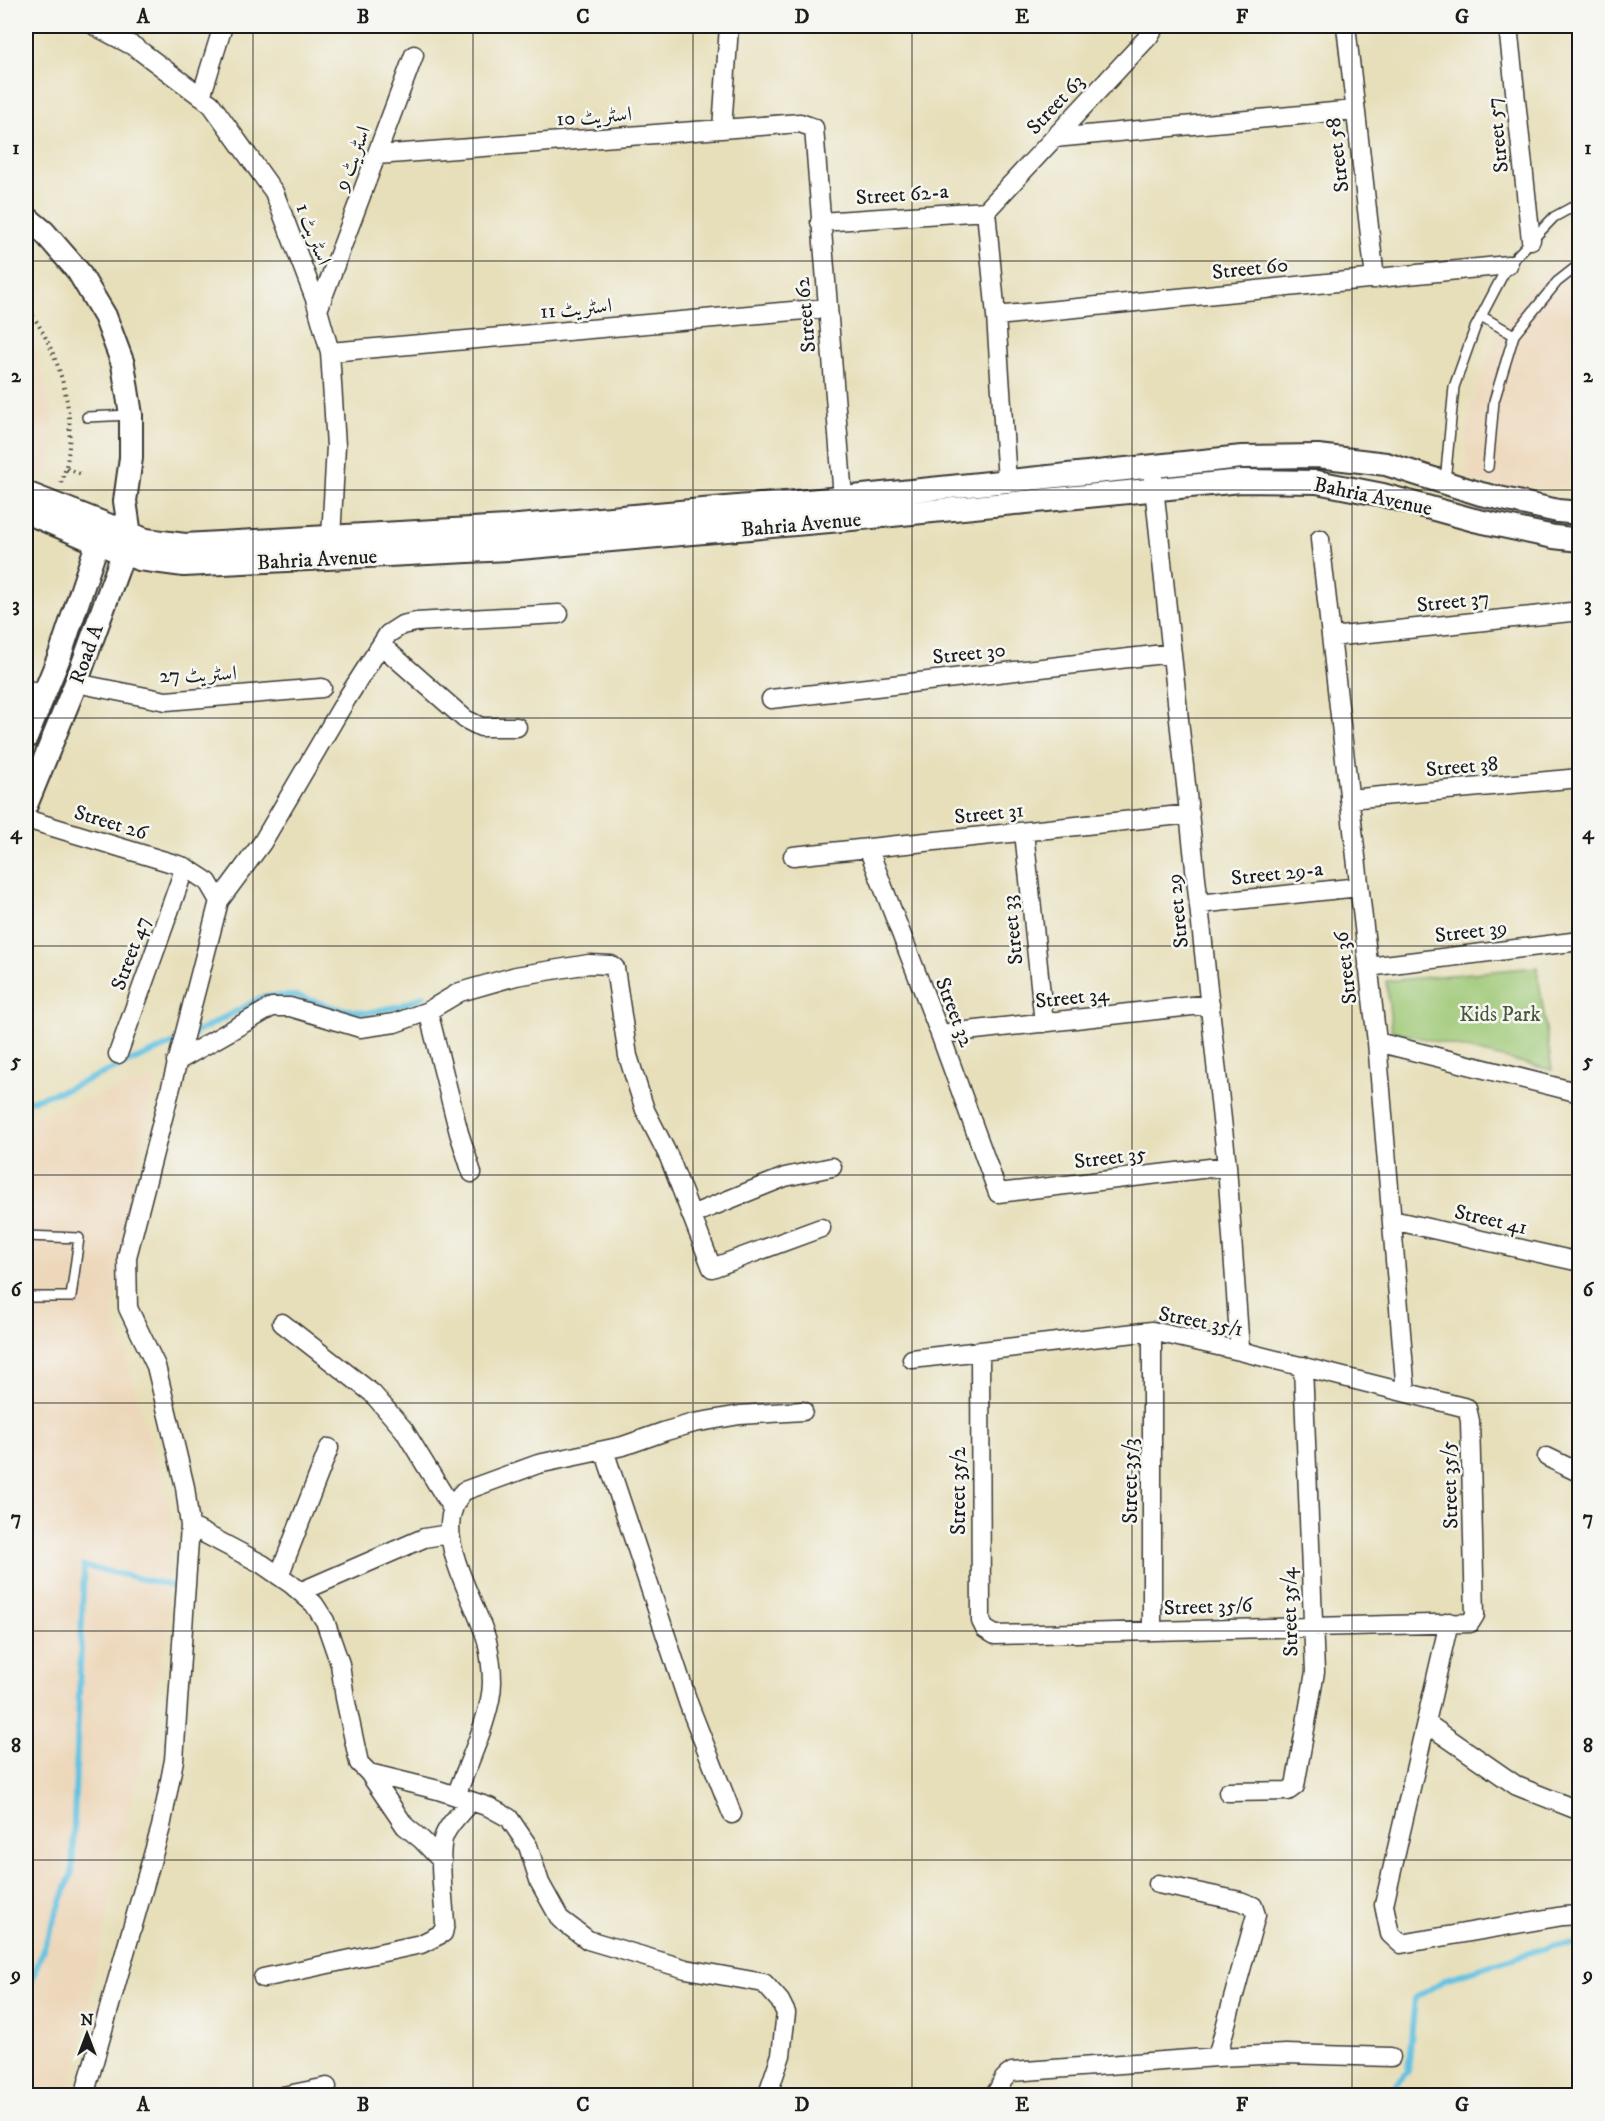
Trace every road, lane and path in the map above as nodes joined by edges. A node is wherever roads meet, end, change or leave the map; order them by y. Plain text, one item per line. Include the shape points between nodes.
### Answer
1 (95, 26) edge
2 (223, 26) edge
3 (729, 26) edge
4 (1155, 26) edge
5 (1346, 26) edge
6 (1508, 26) edge
7 (414, 55) dead end
8 (201, 97) junction
9 (1355, 110) junction
10 (814, 128) joint
11 (722, 129) junction
12 (1054, 138) junction
13 (377, 155) junction
14 (1580, 203) edge
15 (986, 212) junction
16 (26, 217) edge
17 (820, 222) junction
18 (1531, 240) junction
19 (1580, 264) edge
20 (1508, 265) junction
21 (1375, 279) junction
22 (26, 306) edge
23 (827, 308) junction
24 (318, 310) junction
25 (996, 316) junction
26 (1481, 316) junction
27 (1514, 334) junction
28 (330, 352) junction
29 (131, 416) junction
30 (87, 417) dead end
31 (1152, 466) junction
32 (1488, 467) dead end
33 (84, 475) dead end
34 (1007, 481) junction
35 (1445, 482) junction
36 (1155, 491) junction
37 (26, 493) edge
38 (843, 498) junction
39 (125, 501) junction
40 (26, 512) edge
41 (1580, 513) edge
42 (102, 533) junction
43 (331, 538) junction
44 (1320, 539) dead end
45 (1580, 540) edge
46 (126, 544) junction
47 (1580, 611) edge
48 (559, 614) dead end
49 (1331, 637) junction
50 (381, 645) junction
51 (1172, 653) junction
52 (76, 682) junction
53 (322, 688) dead end
54 (34, 692) edge
55 (771, 699) dead end
56 (517, 727) dead end
57 (26, 738) edge
58 (1580, 778) edge
59 (1349, 799) junction
60 (26, 805) edge
61 (1190, 814) junction
62 (26, 819) edge
63 (1024, 832) junction
64 (868, 848) junction
65 (793, 856) dead end
66 (185, 867) junction
67 (1359, 887) junction
68 (219, 901) junction
69 (1199, 904) junction
70 (1580, 941) edge
71 (1368, 967) junction
72 (1210, 1004) junction
73 (428, 1011) junction
74 (1044, 1023) junction
75 (940, 1034) junction
76 (1377, 1042) junction
77 (118, 1054) dead end
78 (177, 1056) junction
79 (1580, 1093) edge
80 (1227, 1166) junction
81 (832, 1167) dead end
82 (472, 1173) dead end
83 (998, 1193) joint
84 (692, 1215) junction
85 (1392, 1220) junction
86 (821, 1228) dead end
87 (26, 1236) edge
88 (1580, 1262) edge
89 (26, 1297) edge
90 (282, 1323) dead end
91 (1152, 1331) junction
92 (980, 1351) junction
93 (1240, 1351) junction
94 (912, 1359) dead end
95 (1303, 1366) junction
96 (1406, 1393) junction
97 (803, 1411) dead end
98 (329, 1448) dead end
99 (604, 1450) junction
100 (1547, 1457) dead end
101 (1580, 1473) edge
102 (453, 1510) junction
103 (190, 1526) junction
104 (449, 1534) junction
105 (279, 1576) junction
106 (300, 1592) junction
107 (1449, 1622) junction
108 (1470, 1623) joint
109 (1312, 1626) junction
110 (985, 1629) joint
111 (1152, 1630) junction
112 (1426, 1723) junction
113 (369, 1773) junction
114 (1228, 1792) dead end
115 (464, 1798) junction
116 (1580, 1811) edge
117 (732, 1814) dead end
118 (442, 1861) junction
119 (1158, 1884) dead end
120 (1580, 1916) edge
121 (263, 1978) dead end
122 (1217, 2057) junction
123 (1391, 2057) dead end
124 (327, 2087) dead end
125 (84, 2096) edge
126 (283, 2096) edge
127 (767, 2096) edge
128 (993, 2096) edge

1 - 8 street, اسٹریٹ 1 via 135,47
2 - 8 street
3 - 11 street
4 - 12 street, Street 63
5 - 9 street, Street 58
6 - 18 street, Street 57
7 - 13 street, اسٹریٹ 9
8 - 24 street, اسٹریٹ 1 via 211,104 274,192
9 - 12 street
9 - 21 street, Street 58
10 - 11 street, اسٹریٹ 10 via 800,123
10 - 17 street, Street 62
11 - 13 street, اسٹریٹ 10
12 - 15 street, Street 63
13 - 24 street, اسٹریٹ 9
14 - 18 lane via 1554,217
15 - 17 street, Street 62-a
15 - 25 street
16 - 29 street, Road A via 78,271 105,316 123,364
17 - 23 street, Street 62
18 - 20 lane
19 - 27 lane via 1557,282
20 - 21 street, Street 60
20 - 26 lane
21 - 25 street, Street 60
22 - 33 path via 49,344 60,374 69,426 67,469
23 - 28 street, اسٹریٹ 11
23 - 38 street, Street 62
24 - 28 street, اسٹریٹ 1
25 - 34 street
26 - 27 lane
26 - 35 lane via 1454,387
27 - 32 lane via 1494,401
28 - 43 street, اسٹریٹ 1 via 336,446
29 - 30 lane
29 - 39 street, Road A
31 - 34 street, Bahria Avenue
31 - 35 street, Bahria Avenue via 1242,457 1318,456 1386,464
31 - 36 street, Street 29
34 - 38 street, Bahria Avenue
35 - 41 street, Bahria Avenue via 1481,494
36 - 45 street, Bahria Avenue via 1241,481 1317,482 1474,520
36 - 46 street, Bahria Avenue via 508,549 184,565 139,559
36 - 51 street, Street 29
37 - 42 street, Bahria Avenue
38 - 43 street, Bahria Avenue
39 - 42 street, Road A
39 - 46 street, Road A
40 - 42 street, Bahria Avenue
42 - 46 street, Bahria Avenue
42 - 54 street, Road A via 60,655
43 - 46 street, Bahria Avenue via 185,545 146,540
44 - 49 street, Street 36
46 - 52 street, Road A
47 - 49 street, Street 37
48 - 50 street via 416,622 388,634
49 - 59 street, Street 36
50 - 56 street via 465,719 481,727
50 - 68 street via 262,843
51 - 55 street, Street 30
51 - 61 street, Street 29
52 - 53 street, اسٹریٹ 27 via 166,701
52 - 60 street, Road A
54 - 57 street, Road A
58 - 59 street, Street 38
59 - 67 street, Street 36
61 - 63 street, Street 31
61 - 69 street, Street 29
62 - 66 street, Street 26
63 - 64 street, Street 31
63 - 74 street, Street 33
64 - 65 street, Street 31
64 - 75 street, Street 32
66 - 68 street, Street 26 via 208,882
66 - 77 street, Street 47
67 - 69 street, Street 29-a
67 - 71 street, Street 36
68 - 78 street
69 - 72 street, Street 29
70 - 71 street, Street 39
71 - 76 street, Street 36
72 - 74 street, Street 34
72 - 80 street, Street 29
73 - 78 street via 395,1023 360,1028 290,1007 272,1007
73 - 82 street
73 - 84 street via 460,992 516,976 589,964 615,968 631,1067 645,1110
74 - 75 street, Street 34
75 - 83 street, Street 32
76 - 79 street
76 - 85 street, Street 36
78 - 103 street via 127,1257 128,1308 156,1366 185,1487
80 - 83 street, Street 35
80 - 93 street, Street 29
81 - 84 street via 785,1178
84 - 86 street via 712,1269
85 - 88 street, Street 41
85 - 96 street, Street 36
87 - 89 lane via 79,1238 71,1298
90 - 102 street via 372,1393 404,1430
91 - 92 street, Street 35/1
91 - 93 street, Street 35/1
91 - 111 street, Street 35/3
92 - 94 street, Street 35/1
92 - 110 street, Street 35/2 via 981,1620
93 - 95 street, Street 35/1
95 - 96 street, Street 35/1
95 - 109 street, Street 35/4
96 - 108 street, Street 35/5 via 1467,1408 1475,1604
97 - 99 street via 694,1423
98 - 105 street
99 - 102 street via 538,1464 464,1491
99 - 117 street via 689,1705
100 - 101 street
102 - 104 street
103 - 105 street
103 - 125 street via 174,1760 161,1827
104 - 106 street via 424,1538
104 - 115 street via 492,1666 490,1703
105 - 106 street
106 - 113 street via 314,1604 329,1632 340,1664 359,1763
107 - 108 street, Street 35/6
107 - 109 street, Street 35/6
107 - 112 street
109 - 111 street, Street 35/6
109 - 114 street, Street 35/4 via 1315,1672 1294,1785 1288,1791
110 - 111 street, Street 35/6 via 995,1635
112 - 116 street via 1517,1785
112 - 120 street via 1384,1905 1390,1934 1401,1944
113 - 115 street
113 - 118 street via 405,1826
115 - 118 street via 443,1839
115 - 127 street via 509,1818 528,1846 540,1883 560,1919 588,1940 686,1969 764,1983 771,1989 786,2013 781,2055
118 - 121 street via 443,1933 421,1944
119 - 122 street via 1253,1906 1256,1915
122 - 123 street
122 - 128 street via 1012,2072 1004,2077
124 - 126 street

